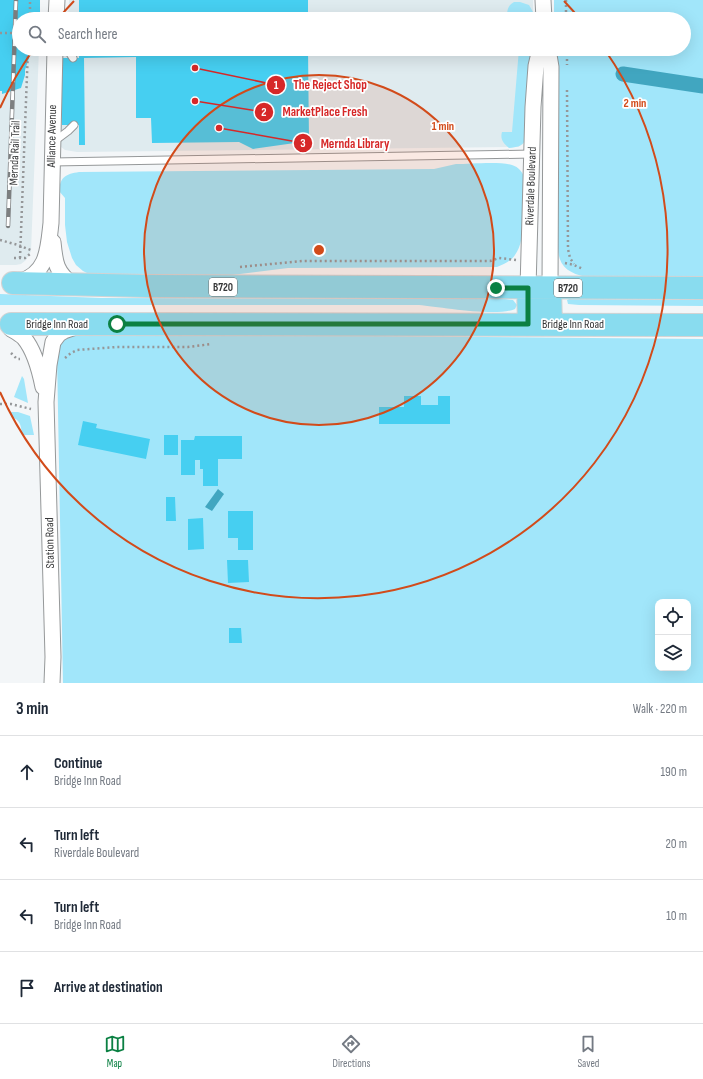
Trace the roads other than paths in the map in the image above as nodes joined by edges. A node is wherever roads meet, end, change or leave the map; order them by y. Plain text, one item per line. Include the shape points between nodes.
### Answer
1 (57, 0) edge
2 (543, 0) edge
3 (56, 12) edge
4 (544, 12) edge
5 (55, 56) edge
6 (538, 56) edge
7 (549, 56) edge
8 (74, 125) dead end
9 (52, 143) junction
10 (532, 154) junction
11 (551, 154) junction
12 (52, 162) junction
13 (51, 223) junction
14 (13, 283) joint
15 (73, 285) junction
16 (528, 288) junction
17 (550, 288) junction
18 (703, 288) edge
19 (91, 324) junction
20 (528, 324) junction
21 (550, 324) junction
22 (703, 325) edge
23 (11, 326) joint
24 (46, 402) junction
25 (52, 683) edge

1 - 3 street
2 - 4 street
5 - 9 street, Alliance Avenue
6 - 10 street, Riverdale Boulevard
7 - 11 street, Riverdale Boulevard
8 - 9 lane
9 - 12 street, Alliance Avenue
10 - 11 street
10 - 12 lane
10 - 16 street, Riverdale Boulevard
11 - 17 street, Riverdale Boulevard
12 - 13 street, Alliance Avenue
13 - 14 street, Alliance Avenue via 43,264 35,274
13 - 15 street, Alliance Avenue via 58,270 63,278
14 - 15 main road, B720
15 - 16 main road, B720
16 - 17 main road, B720
16 - 20 main road, Riverdale Boulevard
17 - 18 main road, B720
17 - 21 main road, Riverdale Boulevard
19 - 20 main road, Bridge Inn Road
19 - 23 main road, Bridge Inn Road
19 - 24 street, Station Road via 74,327 59,334 53,342
20 - 21 main road, Bridge Inn Road
21 - 22 main road, Bridge Inn Road
23 - 24 street, Station Road via 29,346 41,375
24 - 25 street, Station Road

